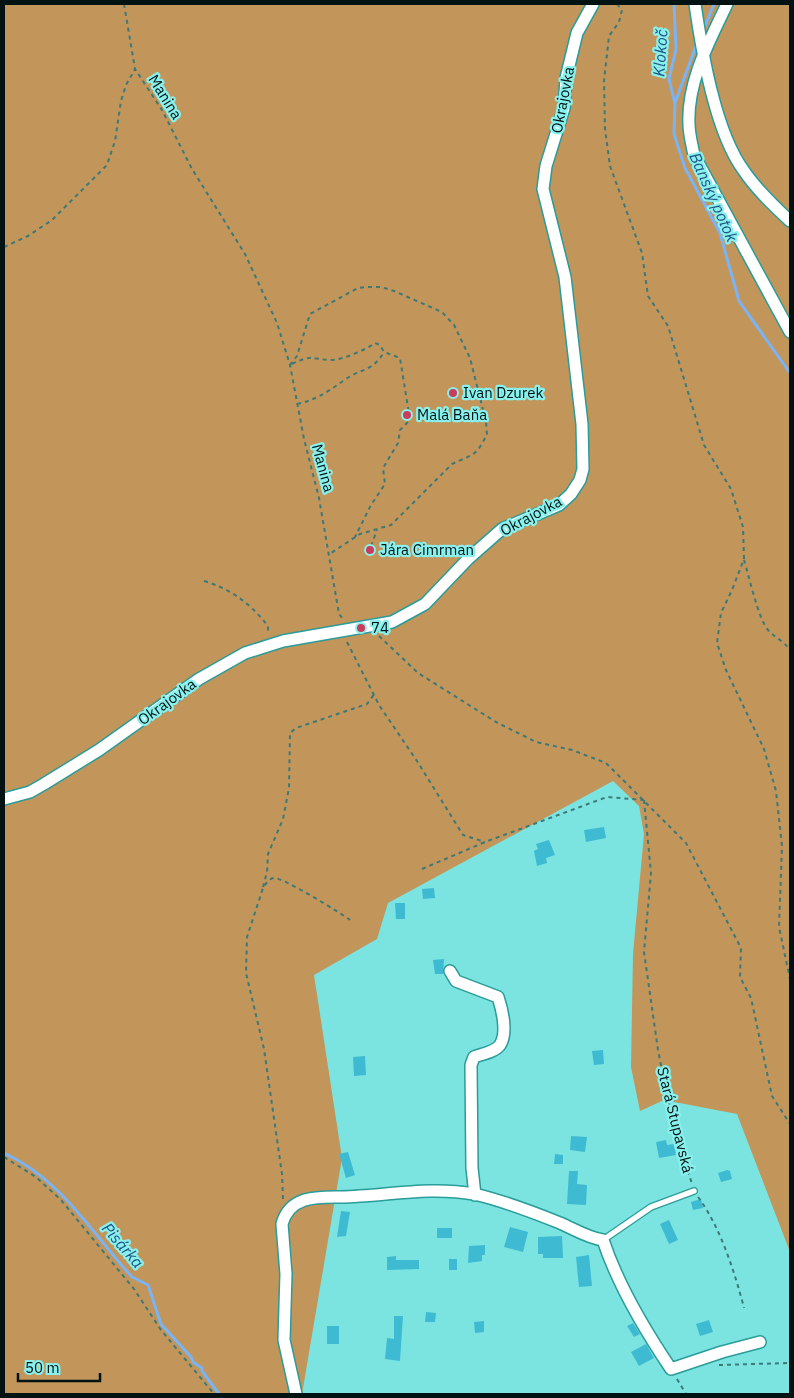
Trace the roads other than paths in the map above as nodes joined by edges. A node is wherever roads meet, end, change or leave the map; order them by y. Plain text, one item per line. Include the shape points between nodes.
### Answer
1 (593, 4) edge
2 (695, 4) edge
3 (727, 4) edge
4 (705, 54) junction
5 (790, 221) edge
6 (790, 332) edge
7 (4, 799) edge
8 (450, 971) dead end
9 (694, 1191) road end
10 (476, 1195) junction
11 (603, 1240) junction
12 (760, 1342) dead end
13 (296, 1394) edge

1 - 7 street, Okrajovka via 577,34 566,78 564,108 546,166 543,189 565,277 582,424 584,469 571,494 559,505 502,529 425,604 392,622 262,647 228,661 99,750 37,788
2 - 4 street
3 - 4 street
4 - 5 street via 716,105 730,146 743,171
4 - 6 street via 695,75 690,100 688,125 694,155
8 - 10 street via 456,980 498,997 502,1008 504,1034 500,1045 474,1057 471,1065 472,1168
9 - 11 lane, Stará Stupavská via 651,1207
10 - 11 street
10 - 13 street via 421,1190 308,1197 284,1217 281,1232 286,1274 284,1340
11 - 12 street via 627,1295 671,1369

